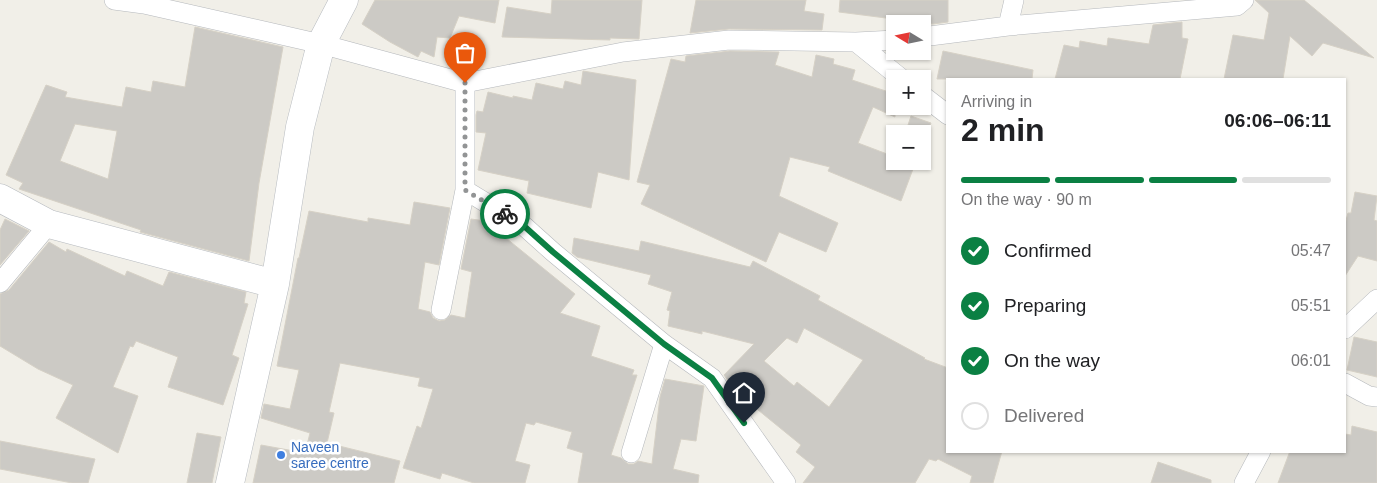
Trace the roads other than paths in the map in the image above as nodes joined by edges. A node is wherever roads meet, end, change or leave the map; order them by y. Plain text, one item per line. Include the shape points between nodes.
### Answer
1 (114, 0) edge
2 (344, 0) edge
3 (1014, 0) edge
4 (1244, 0) edge
5 (1008, 26) junction
6 (931, 36) edge
7 (886, 40) edge
8 (856, 42) junction
9 (321, 44) junction
10 (891, 70) edge
11 (465, 83) junction
12 (931, 102) edge
13 (946, 113) edge
14 (465, 190) junction
15 (0, 198) edge
16 (49, 224) junction
17 (0, 283) edge
18 (275, 284) junction
19 (1377, 299) edge
20 (441, 310) dead end
21 (1346, 328) edge
22 (664, 344) junction
23 (1346, 384) edge
24 (1377, 397) edge
25 (630, 453) dead end
26 (1260, 453) edge
27 (230, 483) edge
28 (786, 483) edge
29 (1244, 483) edge

1 - 9 street
2 - 9 main road
3 - 5 street
4 - 5 street via 1237,6
5 - 6 street
7 - 8 street
8 - 10 street
8 - 11 street via 729,40 623,52
9 - 11 street
9 - 18 main road via 300,127
11 - 14 street
12 - 13 street
14 - 20 street
14 - 22 street via 524,226
15 - 16 main road
16 - 17 street
16 - 18 main road
18 - 27 main road
19 - 21 street
22 - 25 street
22 - 28 street via 712,378
23 - 24 street
26 - 29 street

